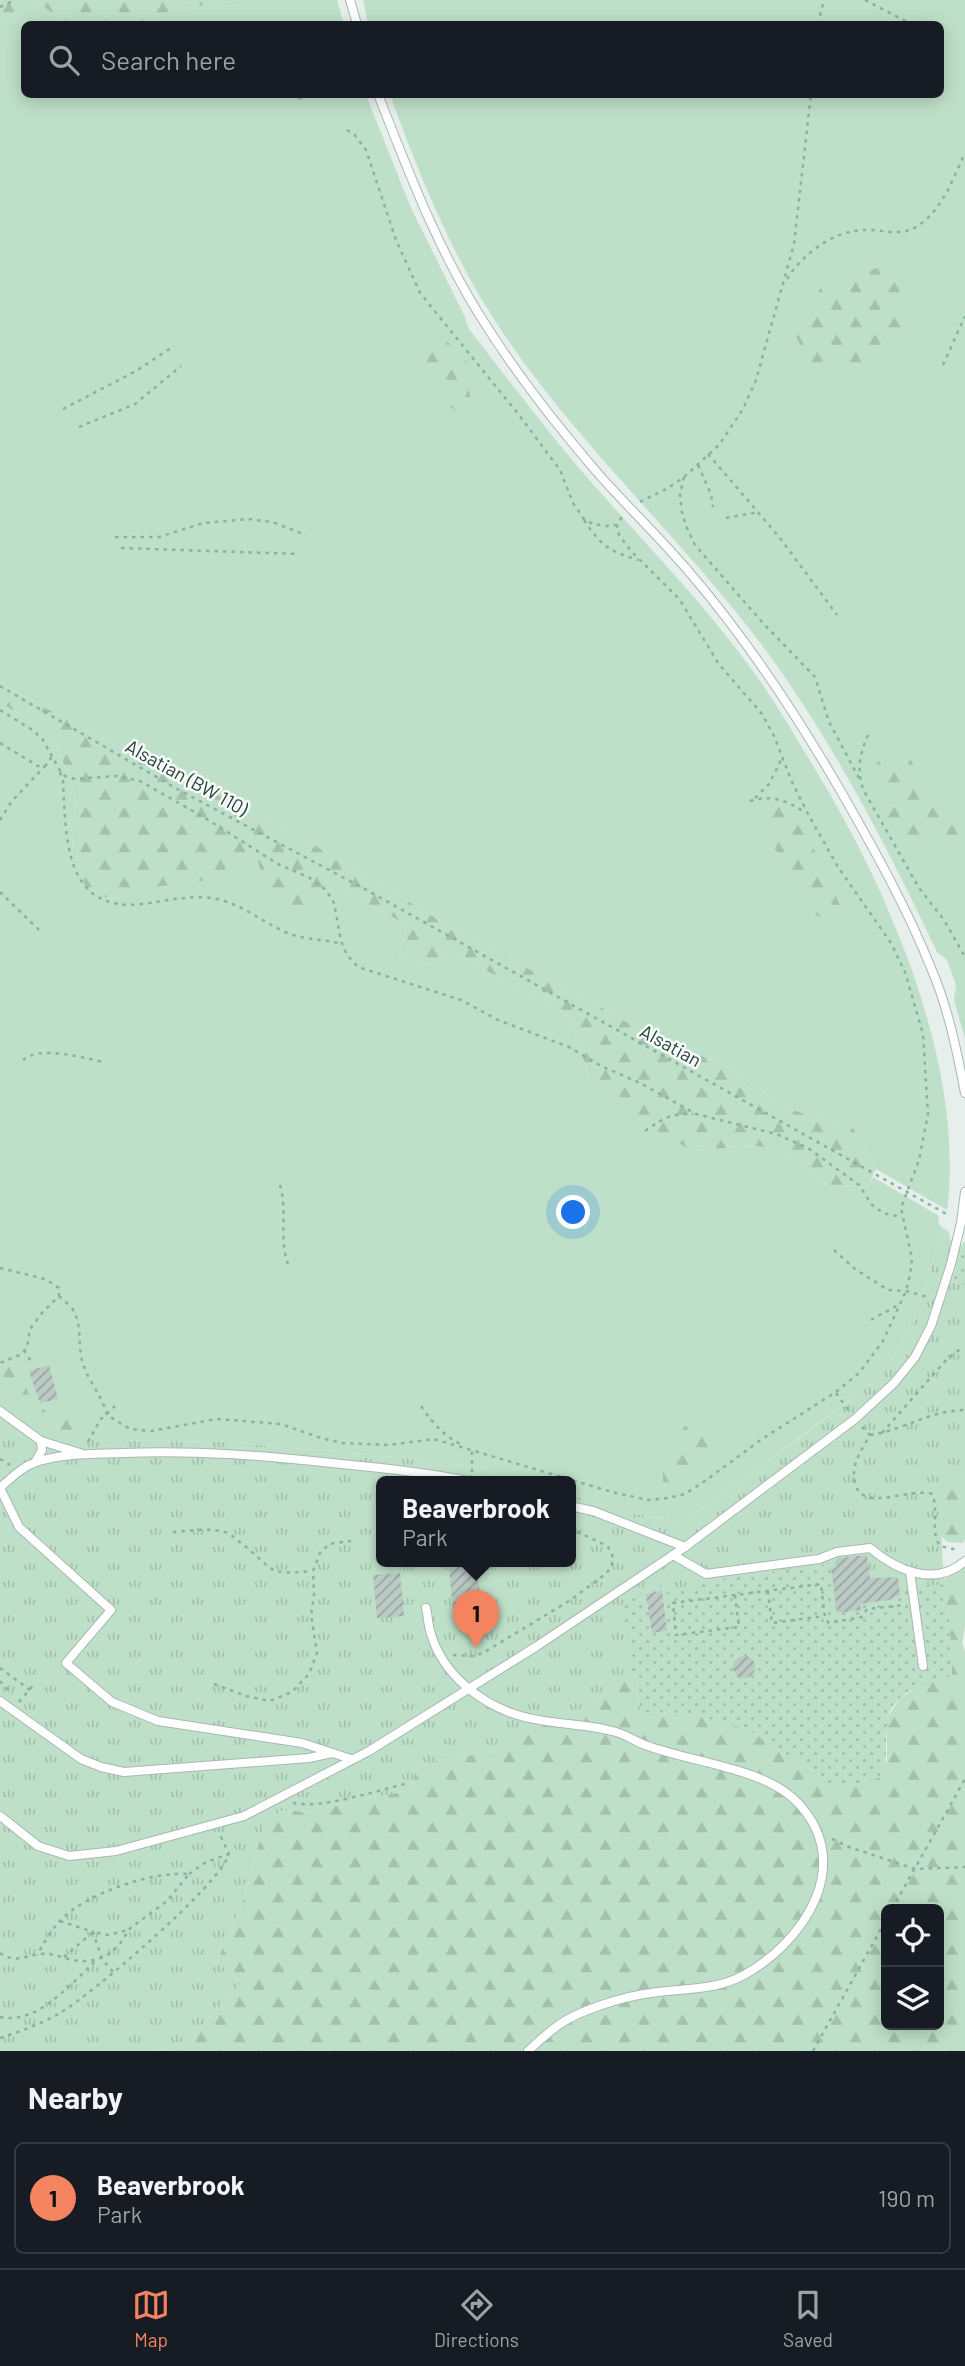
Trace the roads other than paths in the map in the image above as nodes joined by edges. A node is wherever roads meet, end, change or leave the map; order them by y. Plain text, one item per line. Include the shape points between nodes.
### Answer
1 (350, 0) edge
2 (356, 21) edge
3 (380, 98) edge
4 (965, 1093) edge
5 (965, 1192) edge
6 (0, 1411) edge
7 (41, 1441) junction
8 (84, 1450) junction
9 (36, 1461) junction
10 (435, 1476) edge
11 (0, 1488) edge
12 (576, 1507) edge
13 (685, 1547) junction
14 (673, 1555) junction
15 (965, 1561) edge
16 (910, 1572) junction
17 (426, 1608) dead end
18 (923, 1666) dead end
19 (468, 1690) junction
20 (0, 1701) edge
21 (332, 1752) junction
22 (351, 1759) junction
23 (0, 1816) edge
24 (528, 2051) edge

1 - 2 lane
3 - 4 lane via 452,266 490,333 546,410 748,646 793,711 871,843 932,970
5 - 13 lane via 951,1264 931,1326 915,1357 855,1419
6 - 7 lane
7 - 8 lane
7 - 9 lane
8 - 9 lane
8 - 10 lane via 206,1451
9 - 11 lane
11 - 21 lane via 19,1527 111,1610 66,1663 113,1702 158,1721 302,1743
12 - 13 lane
13 - 14 lane
14 - 16 lane via 706,1574 870,1548 888,1563
14 - 19 lane
15 - 16 lane via 947,1573
16 - 18 lane
17 - 19 lane via 441,1656
19 - 22 lane
19 - 24 lane via 522,1717 617,1732 644,1745 774,1786 797,1801 820,1833 821,1888 810,1913 778,1951 742,1976 703,1988 649,1993 605,2004 558,2025
20 - 21 lane via 81,1759 124,1772 309,1758
21 - 22 lane
22 - 23 lane via 244,1816 116,1851 69,1856 38,1846

